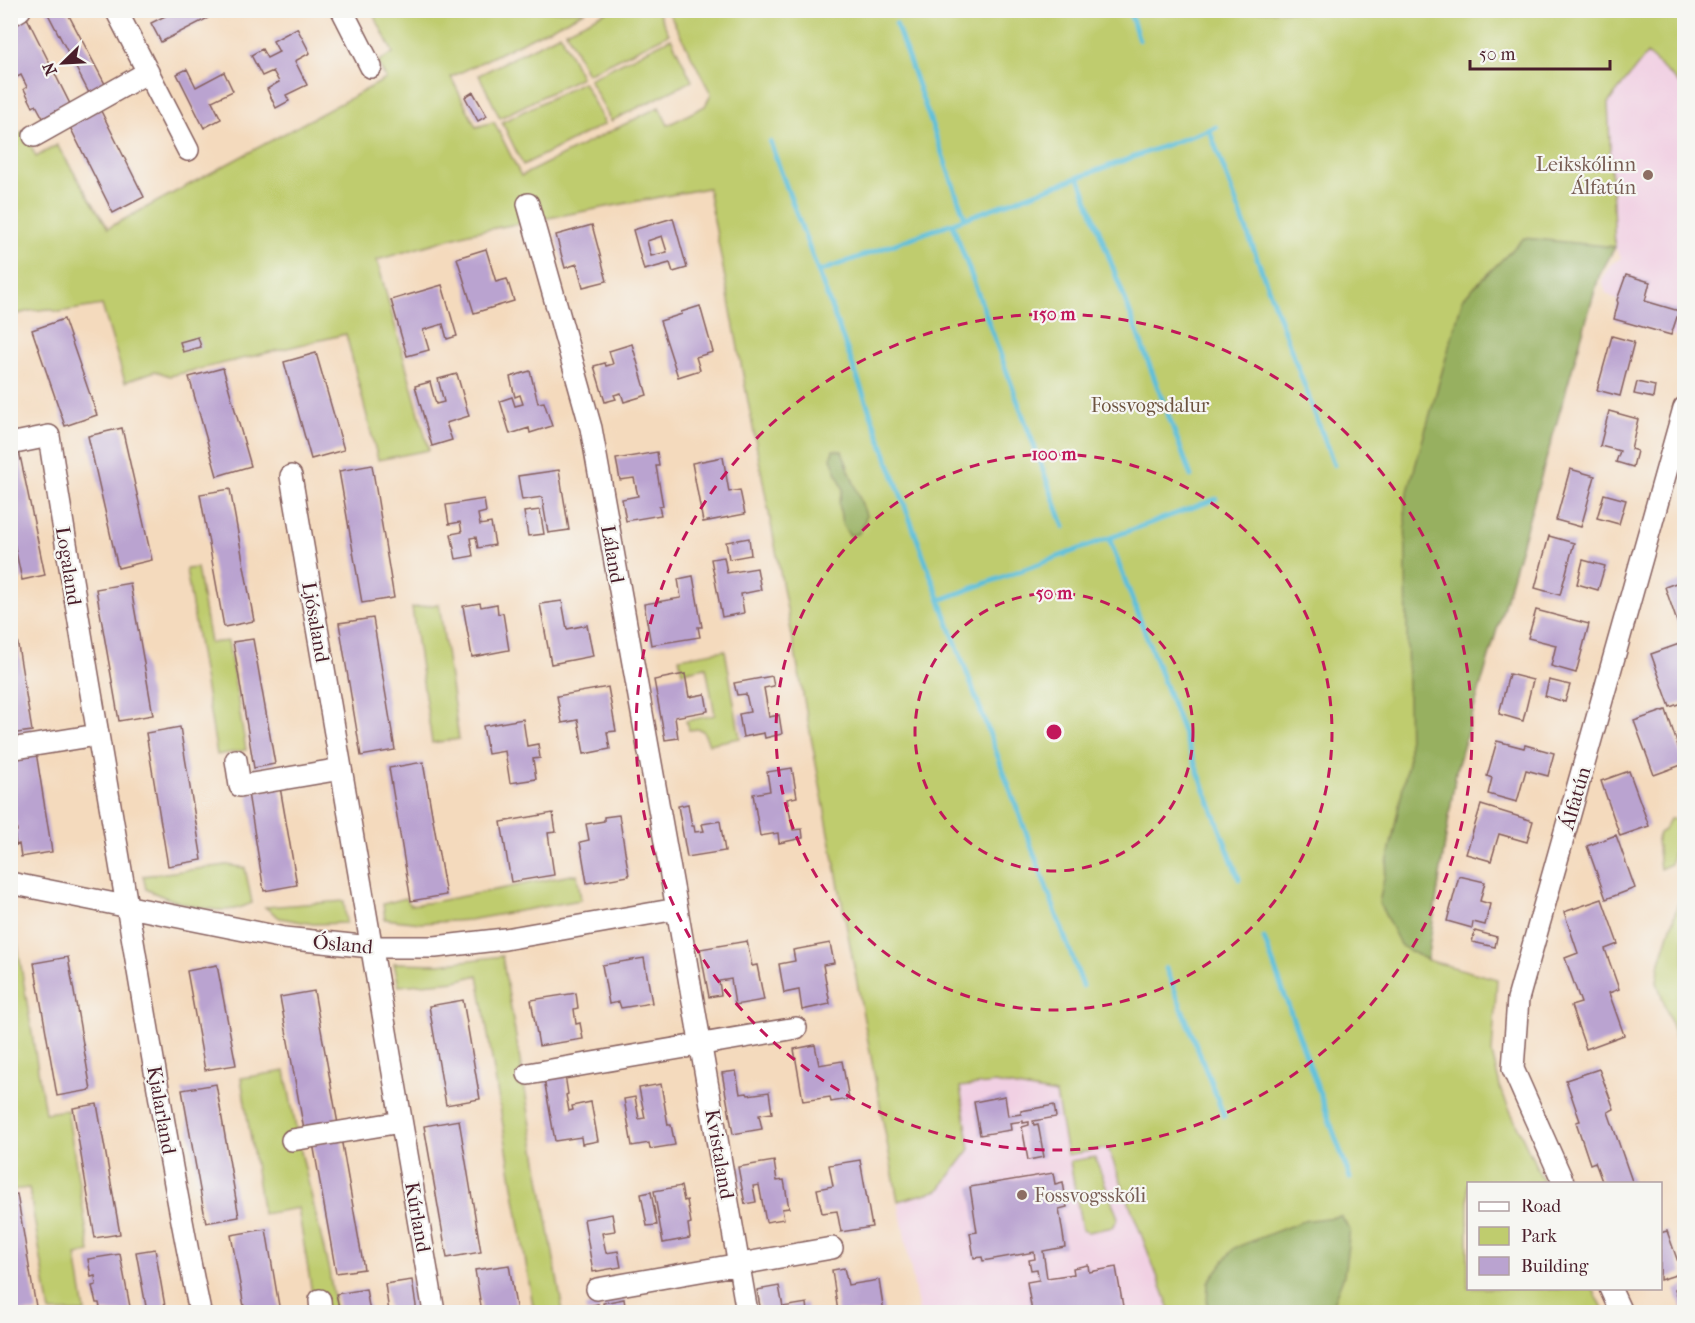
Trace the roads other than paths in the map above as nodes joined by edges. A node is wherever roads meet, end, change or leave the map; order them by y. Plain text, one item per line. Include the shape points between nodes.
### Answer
1 (20, 10) edge
2 (116, 10) edge
3 (342, 10) edge
4 (10, 16) edge
5 (371, 67) dead end
6 (148, 72) junction
7 (34, 136) dead end
8 (188, 150) dead end
9 (528, 204) dead end
10 (1684, 408) edge
11 (10, 444) edge
12 (291, 476) dead end
13 (97, 735) junction
14 (10, 749) edge
15 (236, 760) dead end
16 (340, 769) junction
17 (10, 883) edge
18 (127, 906) junction
19 (677, 909) junction
20 (371, 947) junction
21 (796, 1028) dead end
22 (701, 1044) junction
23 (528, 1074) dead end
24 (401, 1122) junction
25 (292, 1140) dead end
26 (1563, 1182) edge
27 (832, 1248) dead end
28 (739, 1264) junction
29 (597, 1289) dead end
30 (1611, 1290) edge
31 (200, 1312) edge
32 (434, 1312) edge
33 (747, 1312) edge
34 (1621, 1312) edge

1 - 4 street
2 - 6 street
3 - 5 street
6 - 7 street
6 - 8 street
9 - 19 street, Láland via 591,428
10 - 26 street, Álfatún via 1518,999 1513,1069
11 - 13 street, Logaland via 49,436
12 - 16 street, Ljósaland
13 - 14 street
13 - 18 street, Logaland
15 - 16 street via 240,786
16 - 20 street, Ljósaland
17 - 18 street, Ósland
18 - 20 street, Ósland via 284,938
18 - 31 street, Kjalarland
19 - 20 street, Ósland via 505,939 435,947
19 - 22 street, Kvistaland
20 - 24 street, Kúrland
21 - 22 street
22 - 23 street
22 - 28 street, Kvistaland
24 - 25 street
24 - 32 street, Kúrland
27 - 28 street
28 - 29 street
28 - 33 street, Kvistaland
30 - 34 street

